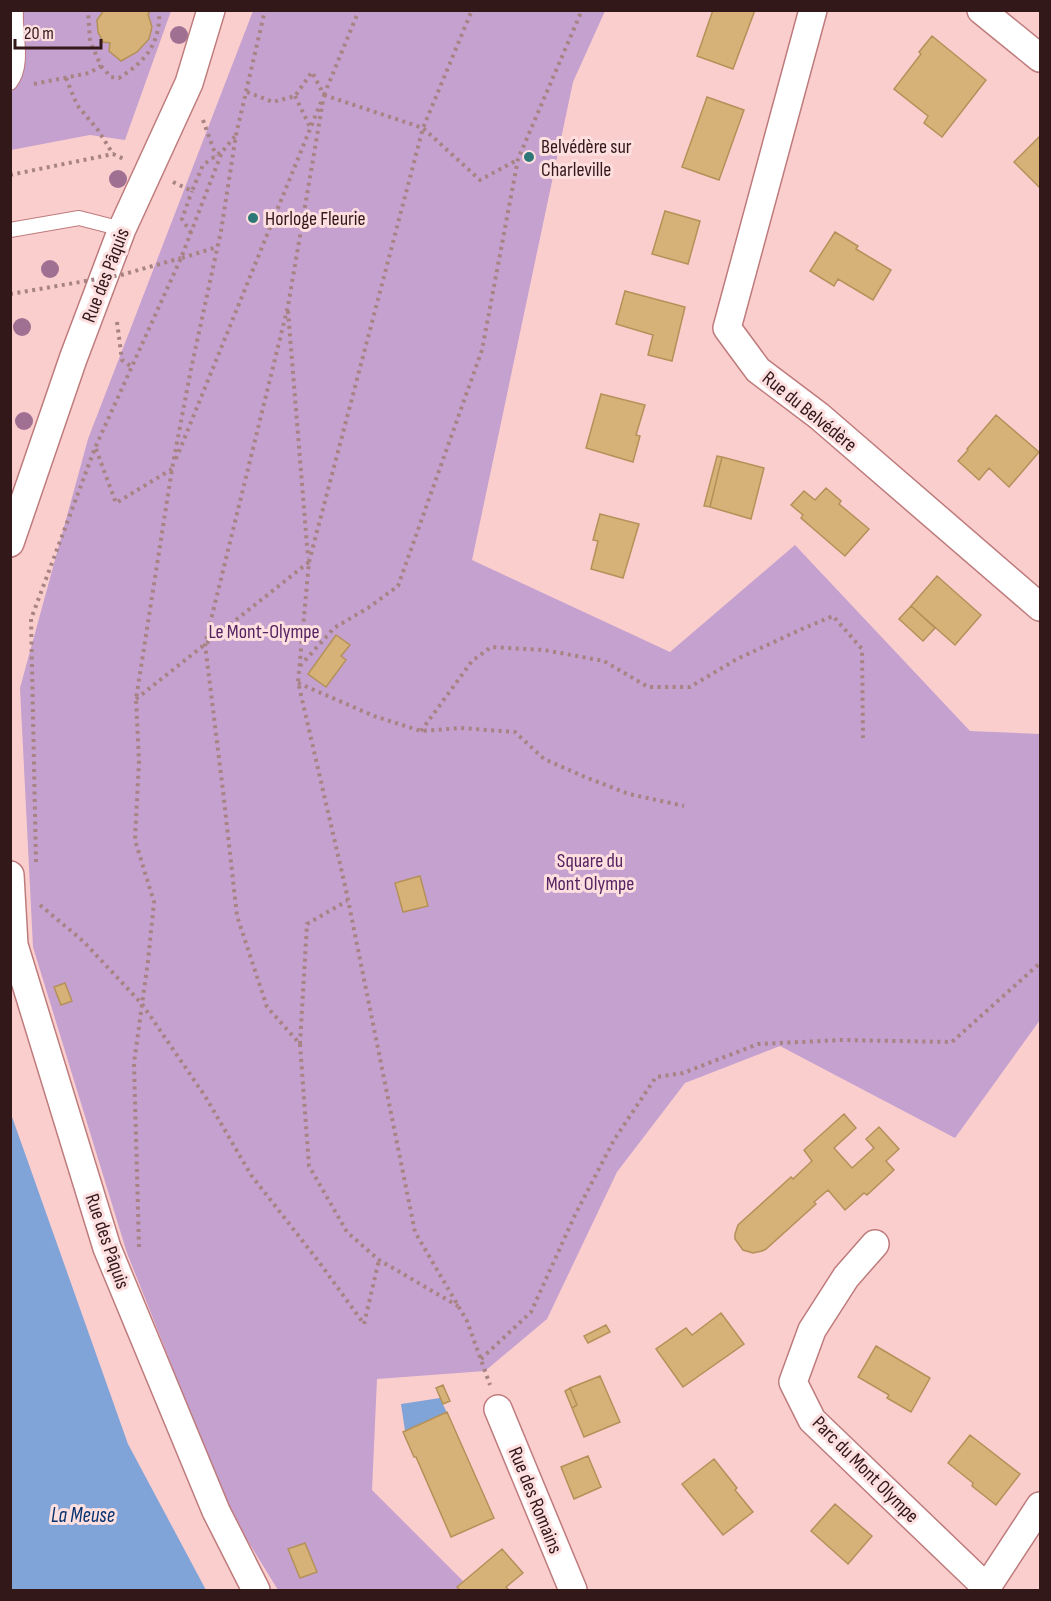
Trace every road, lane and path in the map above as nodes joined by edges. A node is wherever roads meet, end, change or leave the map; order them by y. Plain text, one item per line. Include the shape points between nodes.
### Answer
1 (16, 10) edge
2 (88, 10) edge
3 (159, 10) edge
4 (211, 10) edge
5 (265, 10) edge
6 (359, 10) edge
7 (472, 10) edge
8 (582, 10) edge
9 (813, 10) edge
10 (981, 10) edge
11 (1041, 58) edge
12 (101, 66) junction
13 (66, 78) junction
14 (10, 82) edge
15 (39, 84) dead end
16 (247, 92) junction
17 (324, 95) junction
18 (295, 96) junction
19 (203, 119) dead end
20 (310, 127) junction
21 (423, 128) junction
22 (236, 135) junction
23 (222, 152) junction
24 (113, 154) junction
25 (216, 156) junction
26 (518, 159) junction
27 (150, 172) junction
28 (10, 175) edge
29 (177, 184) dead end
30 (192, 190) junction
31 (10, 230) edge
32 (122, 230) junction
33 (192, 234) junction
34 (218, 247) junction
35 (182, 258) junction
36 (10, 294) edge
37 (288, 306) junction
38 (95, 448) junction
39 (172, 469) junction
40 (10, 543) edge
41 (309, 562) junction
42 (1041, 607) edge
43 (205, 644) junction
44 (299, 667) junction
45 (298, 682) junction
46 (136, 699) junction
47 (421, 731) junction
48 (863, 738) dead end
49 (684, 806) dead end
50 (36, 867) dead end
51 (10, 875) edge
52 (348, 901) junction
53 (37, 913) dead end
54 (1041, 963) edge
55 (142, 1004) junction
56 (300, 1044) junction
57 (132, 1234) dead end
58 (875, 1244) dead end
59 (379, 1260) junction
60 (459, 1307) junction
61 (481, 1359) junction
62 (498, 1409) joint
63 (1041, 1506) edge
64 (986, 1589) edge
65 (256, 1590) edge
66 (573, 1590) edge

1 - 14 lane via 18,60
2 - 12 path via 90,41
3 - 12 path via 152,48 136,66 119,78 111,77
4 - 27 street, Rue des Pâquis via 189,83
5 - 16 path
6 - 17 path
7 - 21 path
8 - 26 path
9 - 42 street, Rue du Belvédère via 727,328 758,370 819,416
10 - 11 street
12 - 13 path
13 - 15 path
13 - 24 path via 77,105
16 - 18 path via 273,102
16 - 22 path
17 - 18 path via 312,72
17 - 20 path
17 - 21 path
17 - 37 path
18 - 20 path
19 - 25 path
20 - 39 path
21 - 26 path via 480,180
21 - 41 path
22 - 23 path
22 - 34 path
23 - 25 path
23 - 33 path
24 - 27 path
24 - 28 path
25 - 30 path via 203,165
26 - 44 path via 482,350 398,586 334,628
27 - 32 street, Rue des Pâquis
29 - 30 path
30 - 33 path via 182,219
31 - 32 lane via 80,218
32 - 40 street, Rue des Pâquis
33 - 35 path
34 - 35 path
34 - 39 path
35 - 36 path, bridge via 121,275
35 - 38 path
37 - 41 path
37 - 43 path
38 - 39 path via 116,503
38 - 50 path via 31,619
39 - 46 path
41 - 43 path
41 - 44 path
43 - 46 path
43 - 56 path via 237,916 267,1007
44 - 45 path
45 - 47 path via 374,716
45 - 52 path
46 - 55 path via 139,762 135,840 154,902
47 - 48 path via 472,661 491,647 544,650 604,661 648,687 690,687 737,659 833,616 862,649
47 - 49 path via 461,728 515,732 544,759 585,777 629,794
51 - 65 street, Rue des Pâquis via 14,945 107,1248 216,1511
52 - 56 path via 307,924
52 - 60 path via 415,1232
53 - 55 path via 37,902 83,941
54 - 61 path via 952,1042 842,1040 758,1044 683,1073 656,1077 614,1140 531,1312
55 - 57 path via 134,1063 139,1257
55 - 59 path via 205,1096 251,1175 364,1324
56 - 59 path via 309,1166 347,1232
58 - 64 street, Parc du Mont Olympe via 846,1277 812,1330 793,1382 812,1420
59 - 60 path
60 - 61 path
61 - 62 path
62 - 66 street, Rue des Romains
63 - 64 street

